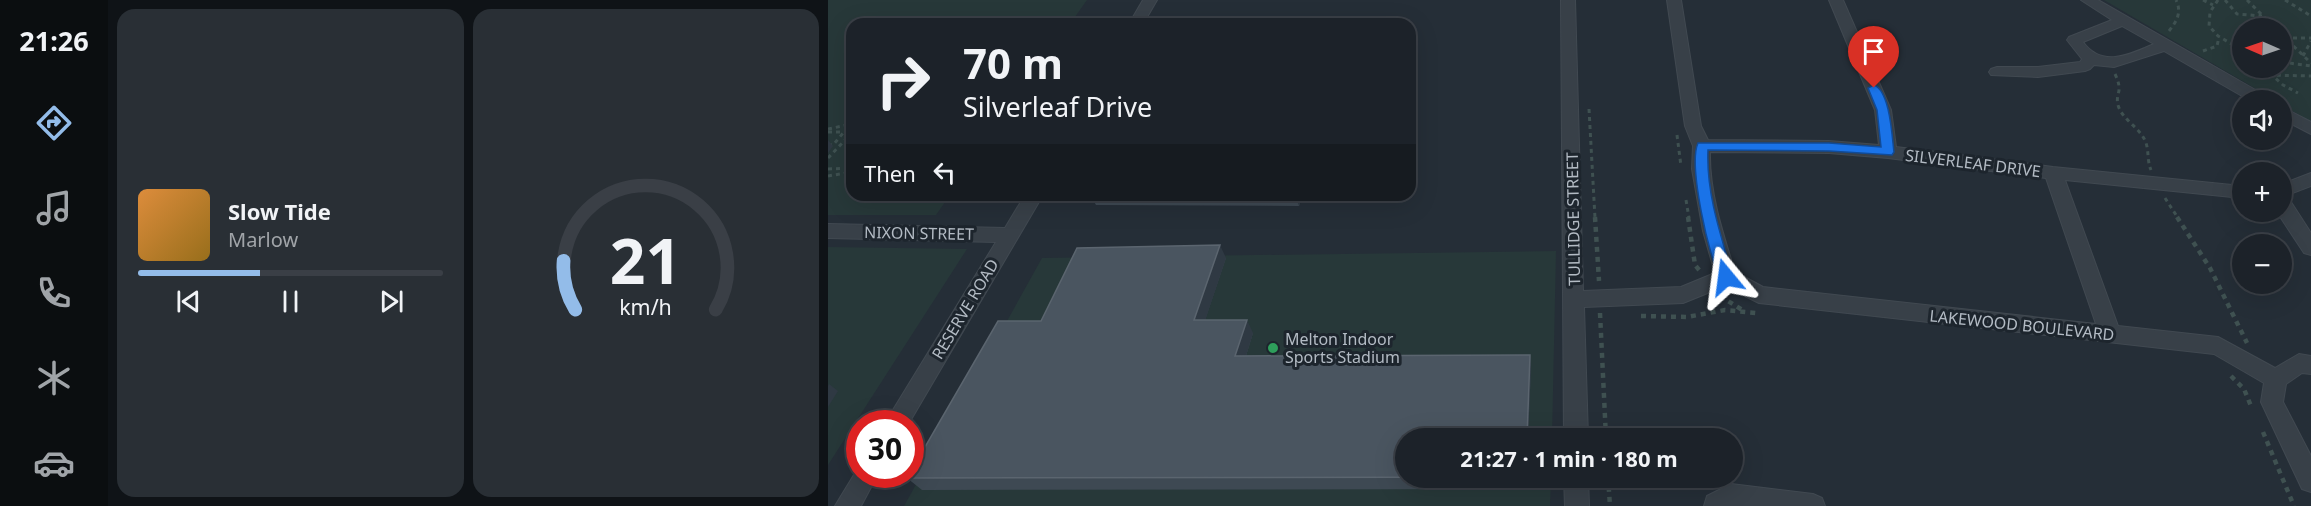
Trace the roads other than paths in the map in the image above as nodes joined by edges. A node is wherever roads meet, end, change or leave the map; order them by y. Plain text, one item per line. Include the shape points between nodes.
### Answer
1 (1150, 0) edge
2 (1568, 0) edge
3 (1674, 0) edge
4 (1836, 0) edge
5 (2088, 0) edge
6 (1140, 18) edge
7 (2122, 21) junction
8 (2163, 46) junction
9 (2089, 60) junction
10 (1997, 72) dead end
11 (2242, 90) edge
12 (2292, 116) edge
13 (2307, 122) edge
14 (1702, 152) junction
15 (1888, 152) junction
16 (2053, 173) junction
17 (2311, 179) edge
18 (2292, 187) edge
19 (2232, 191) edge
20 (1030, 201) edge
21 (2292, 219) edge
22 (828, 231) edge
23 (1010, 235) junction
24 (2311, 248) edge
25 (1726, 277) junction
26 (1574, 299) junction
27 (2110, 333) junction
28 (2311, 365) edge
29 (2276, 379) junction
30 (905, 410) edge
31 (1576, 428) edge
32 (2311, 481) edge
33 (858, 488) edge
34 (1576, 488) edge
35 (847, 506) edge
36 (1577, 506) edge
37 (1716, 506) edge
38 (1812, 506) edge

1 - 6 street
2 - 26 street, TULLIDGE STREET
3 - 14 street via 1693,126
4 - 15 street via 1883,110
5 - 7 street
7 - 8 street
7 - 9 street via 2074,40
8 - 9 street via 2110,63
8 - 11 street
9 - 10 street via 2085,66 2070,69
12 - 13 street
14 - 15 street, SILVERLEAF DRIVE via 1829,147
14 - 25 street via 1701,169
15 - 16 street, SILVERLEAF DRIVE
16 - 19 street, SILVERLEAF DRIVE
16 - 27 street
17 - 18 street
20 - 23 street, RESERVE ROAD
21 - 24 street
22 - 23 street, NIXON STREET
23 - 30 street, RESERVE ROAD
25 - 26 street via 1683,296 1600,307
25 - 27 street, LAKEWOOD BOULEVARD via 1759,295
26 - 31 street, TULLIDGE STREET
27 - 29 street, LAKEWOOD BOULEVARD via 2218,346 2231,363
28 - 29 street via 2299,363
29 - 32 street via 2272,402
33 - 35 street
34 - 36 street
37 - 38 street via 1731,496

